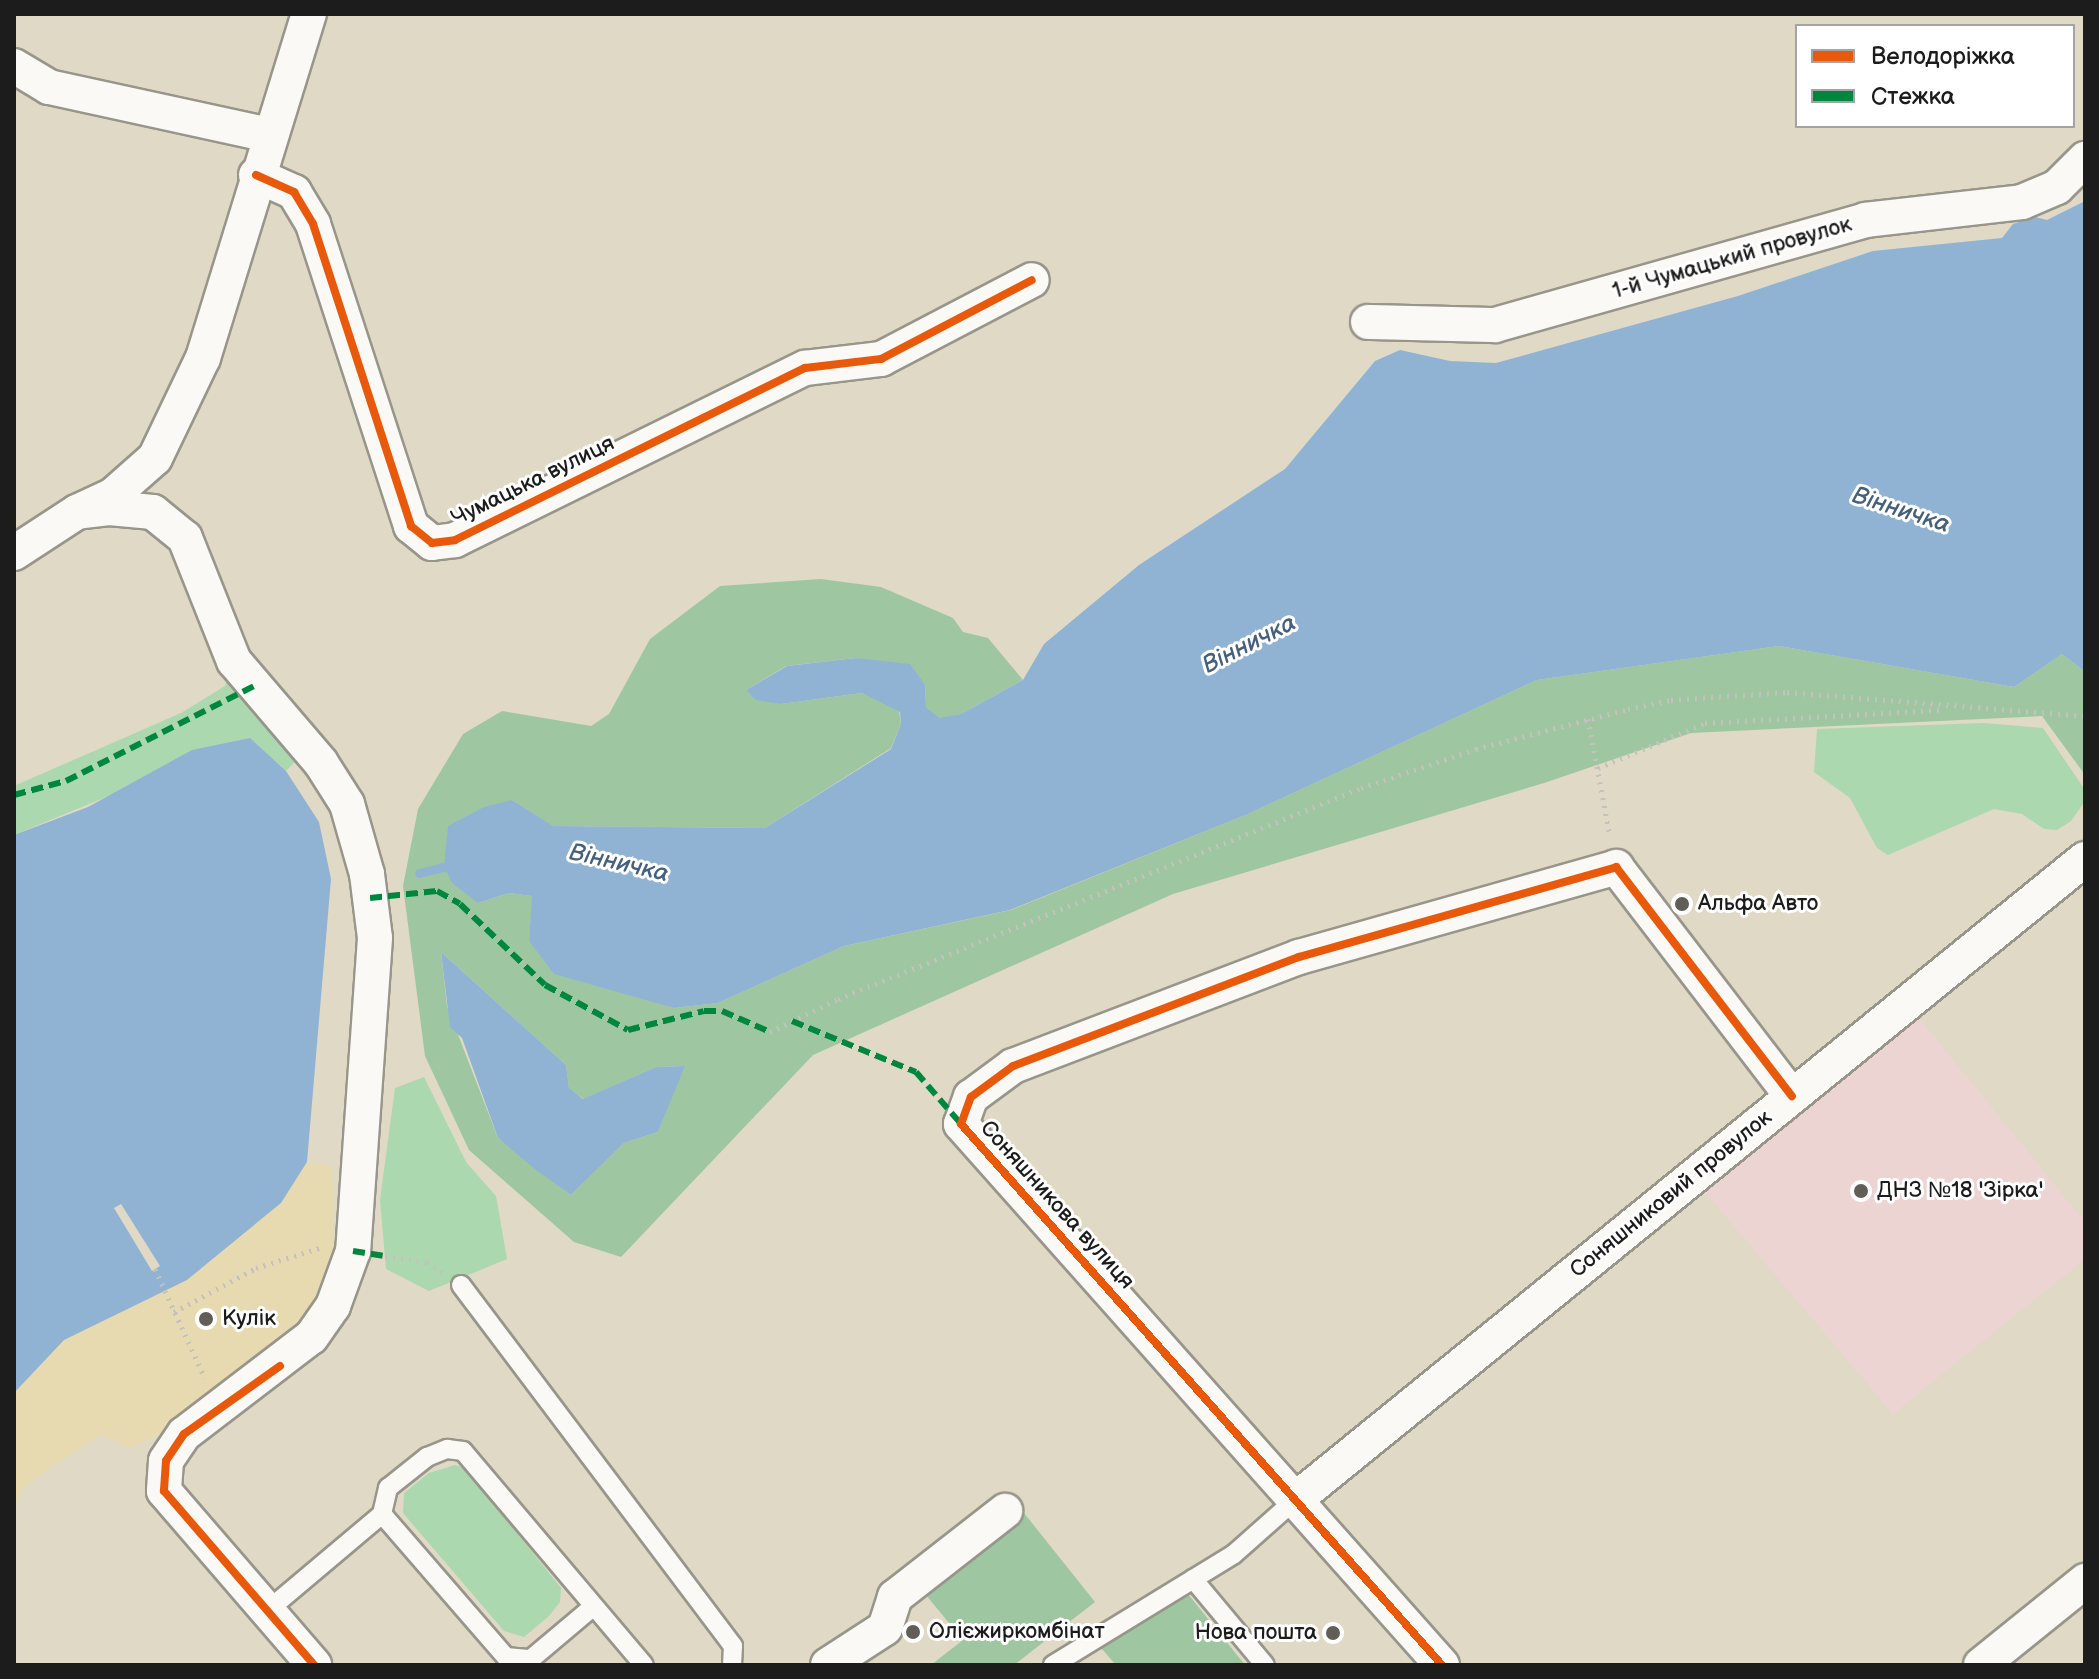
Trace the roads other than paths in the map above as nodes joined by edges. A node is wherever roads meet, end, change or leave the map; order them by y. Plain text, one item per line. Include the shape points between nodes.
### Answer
1 (309, 14) edge
2 (14, 66) edge
3 (269, 135) junction
4 (2085, 159) edge
5 (256, 175) junction
6 (1032, 280) dead end
7 (1368, 322) dead end
8 (77, 512) junction
9 (14, 553) edge
10 (2085, 859) edge
11 (1792, 1096) junction
12 (461, 1285) road end
13 (1295, 1500) junction
14 (1005, 1511) dead end
15 (382, 1514) junction
16 (1193, 1579) junction
17 (2085, 1581) edge
18 (594, 1606) junction
19 (267, 1611) junction
20 (314, 1665) edge
21 (644, 1665) edge
22 (732, 1665) edge
23 (828, 1665) edge
24 (1053, 1665) edge
25 (1265, 1665) edge
26 (1442, 1665) edge
27 (1981, 1665) edge

1 - 3 street
2 - 3 street via 49,87
3 - 5 street
4 - 7 street, 1-й Чумацький провулок via 2057,187 2022,202 1865,220 1495,325
5 - 6 street, Чумацька вулиця via 294,192 313,224 411,526 432,543 455,540 805,368 859,366 881,359
5 - 8 street via 203,358 155,458 112,496
8 - 9 street
8 - 19 street via 153,512 185,538 234,661 321,763 347,804 367,874 375,938 370,1249 311,1337 280,1366 184,1434 166,1461 164,1491
10 - 11 street, Соняшниковий провулок
11 - 13 street, Соняшниковий провулок
11 - 13 street, Соняшникова вулиця via 1616,867 1299,957 1013,1066 971,1097 961,1124
12 - 22 lane via 733,1646
13 - 16 lane via 1234,1554
13 - 26 street, Соняшникова вулиця
14 - 23 street via 895,1597 885,1628
15 - 18 lane via 506,1657 531,1659
15 - 18 lane via 388,1488 427,1457 447,1449 463,1451
15 - 19 lane
16 - 24 lane
16 - 25 lane
17 - 27 street
18 - 21 lane
19 - 20 street

